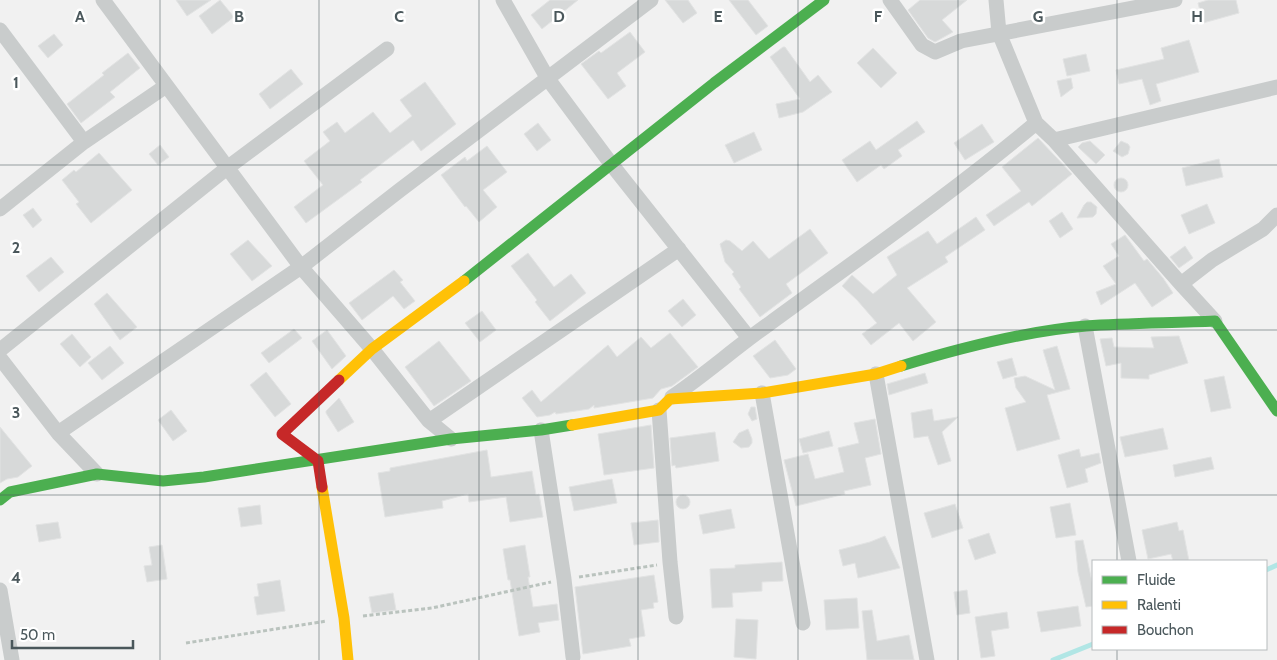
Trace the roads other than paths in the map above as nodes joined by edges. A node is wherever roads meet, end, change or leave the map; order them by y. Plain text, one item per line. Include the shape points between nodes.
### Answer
1 (103, 0) edge
2 (503, 0) edge
3 (651, 0) edge
4 (824, 0) edge
5 (890, 0) edge
6 (996, 0) edge
7 (1175, 0) edge
8 (0, 30) edge
9 (999, 32) junction
10 (387, 49) dead end
11 (548, 79) junction
12 (166, 86) junction
13 (1277, 87) edge
14 (1036, 123) junction
15 (1054, 140) junction
16 (84, 142) junction
17 (612, 165) junction
18 (226, 168) junction
19 (0, 209) edge
20 (1277, 215) edge
21 (679, 249) junction
22 (301, 267) junction
23 (1181, 284) junction
24 (1216, 321) junction
25 (1085, 326) junction
26 (749, 338) junction
27 (372, 349) junction
28 (0, 350) edge
29 (0, 358) edge
30 (876, 374) junction
31 (762, 393) junction
32 (664, 404) junction
33 (1277, 411) edge
34 (429, 421) junction
35 (541, 430) junction
36 (58, 433) junction
37 (450, 439) junction
38 (318, 460) junction
39 (96, 474) junction
40 (0, 500) edge
41 (1129, 560) edge
42 (0, 590) edge
43 (676, 617) dead end
44 (804, 623) dead end
45 (573, 657) dead end
46 (12, 660) edge
47 (348, 660) edge
48 (927, 660) edge

1 - 12 street
2 - 11 street
3 - 11 street
4 - 17 street
5 - 9 street via 922,45 935,52 961,41
6 - 9 street
7 - 9 street
8 - 16 street
9 - 14 street
10 - 18 street
11 - 17 street
11 - 22 street
12 - 16 street
12 - 18 street
13 - 15 street
14 - 15 street
14 - 26 street
15 - 23 street
16 - 19 street
17 - 21 street
17 - 27 street
18 - 22 street
18 - 28 street
20 - 23 street via 1263,229 1212,260
21 - 26 street
21 - 34 street
22 - 27 street
22 - 36 street
23 - 24 street
24 - 25 street
24 - 33 street
25 - 30 street via 951,351
25 - 41 street
26 - 32 street
27 - 34 street
27 - 38 street via 282,434
29 - 36 street
30 - 31 street
30 - 48 street
31 - 32 street
31 - 44 street
32 - 35 street
32 - 43 street via 670,562
34 - 37 street
35 - 37 street
35 - 45 street
36 - 39 street
37 - 38 street
38 - 39 street via 204,478 163,480
38 - 47 street
39 - 40 street via 10,492
42 - 46 street

